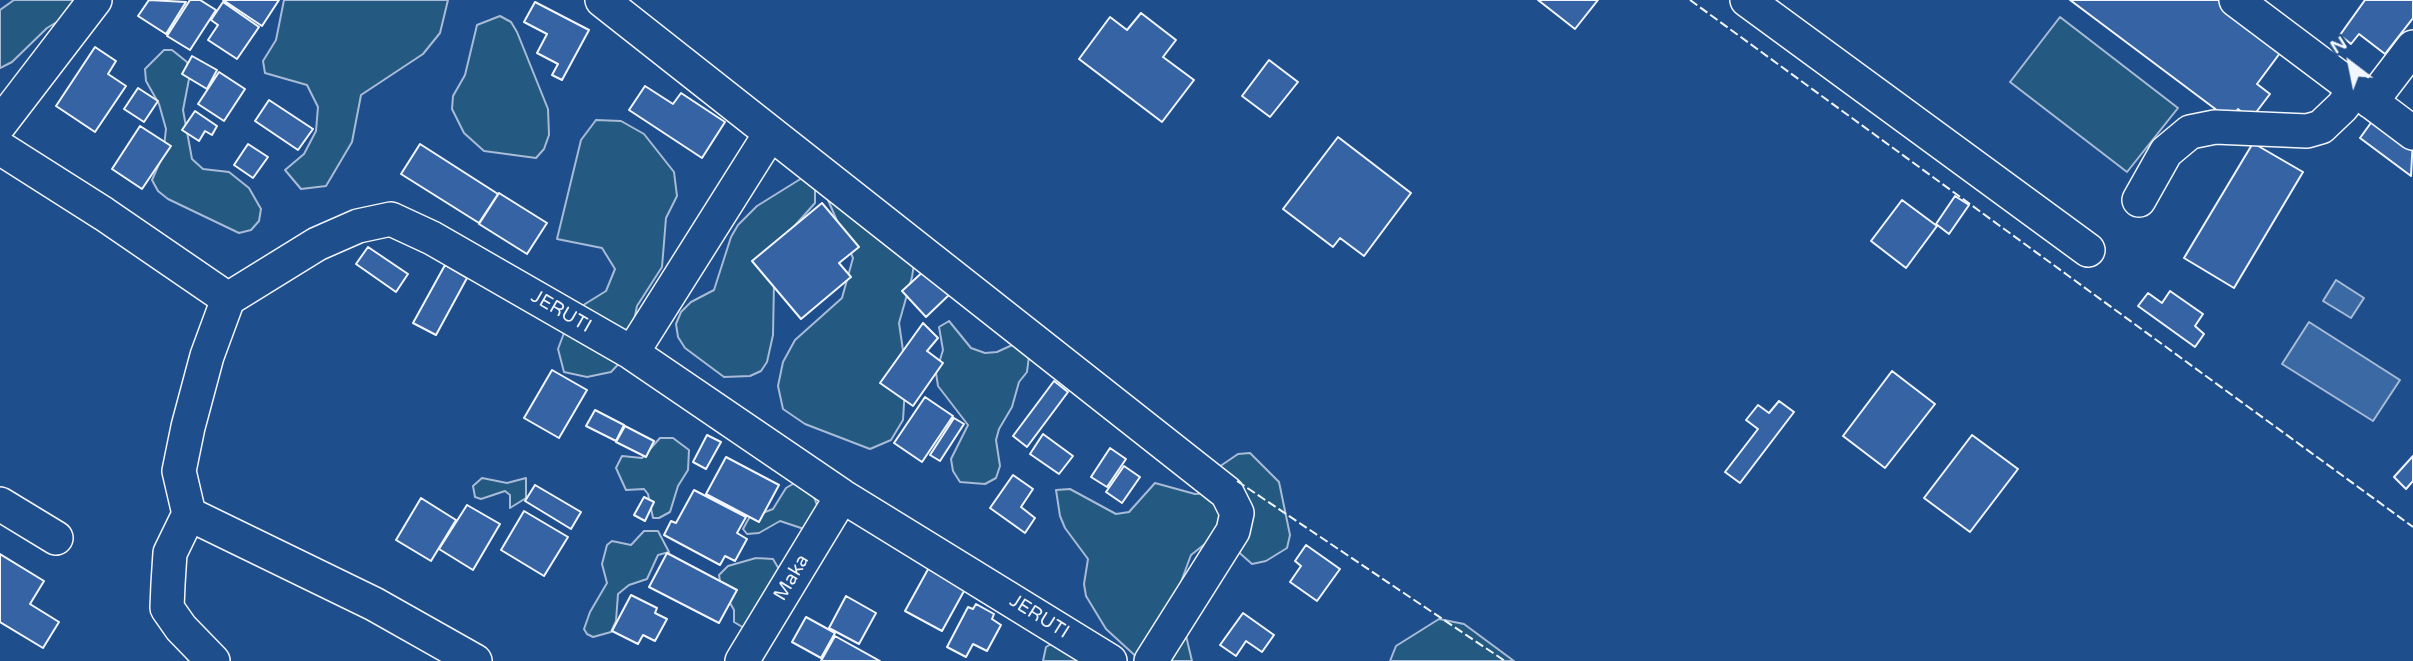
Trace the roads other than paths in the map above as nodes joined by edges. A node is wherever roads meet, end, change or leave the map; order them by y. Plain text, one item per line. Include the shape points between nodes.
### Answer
1 (95, 0) edge
2 (602, 0) edge
3 (1747, 0) edge
4 (2236, 0) edge
5 (2413, 47) edge
6 (2363, 96) junction
7 (0, 124) edge
8 (2413, 133) edge
9 (770, 134) junction
10 (0, 148) edge
11 (2139, 200) dead end
12 (2088, 250) dead end
13 (228, 299) junction
14 (632, 353) junction
15 (842, 496) junction
16 (0, 504) edge
17 (189, 514) junction
18 (56, 537) dead end
19 (213, 661) edge
20 (475, 661) edge
21 (742, 661) edge
22 (1110, 661) edge
23 (1151, 661) edge

1 - 7 street
2 - 9 street
3 - 12 street
4 - 6 street
5 - 6 street
6 - 8 street
6 - 11 street via 2321,127 2307,131 2215,127 2190,132 2166,152
9 - 14 street
9 - 23 street via 1227,492 1237,513 1233,531
10 - 13 street
13 - 14 street, JERUTI via 317,244 358,226 391,219
13 - 17 street via 207,356 179,471
14 - 15 street, JERUTI
15 - 21 street, Maka
15 - 22 street, JERUTI
16 - 18 street
17 - 19 street via 170,553 167,608
17 - 20 street via 374,604

